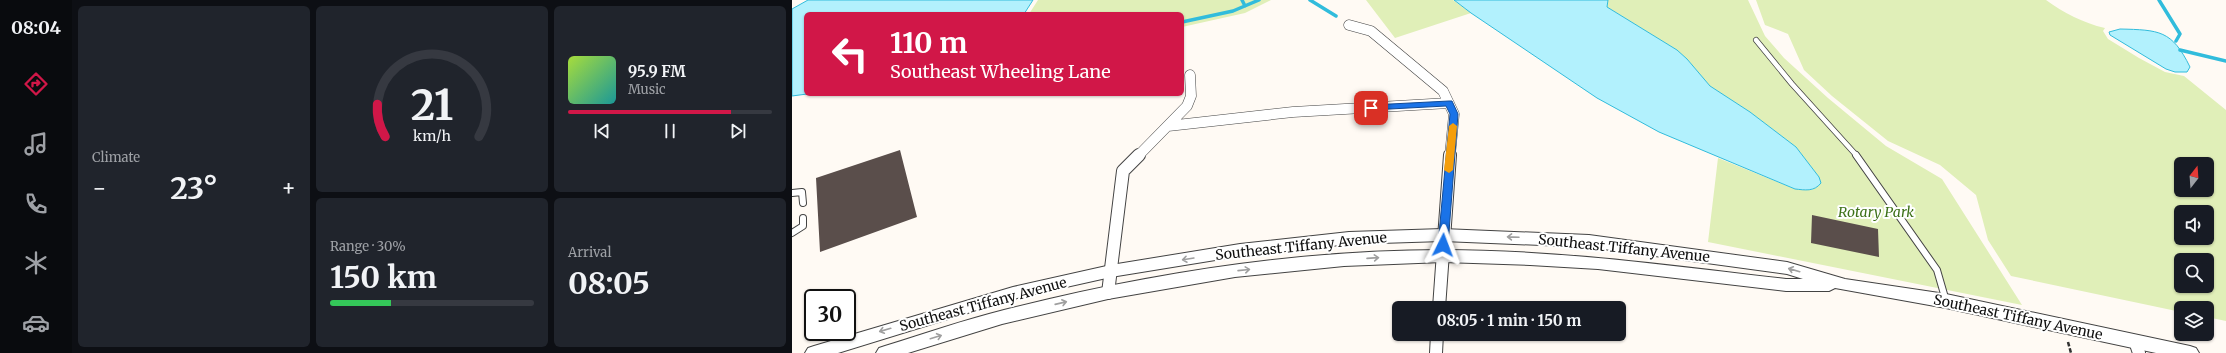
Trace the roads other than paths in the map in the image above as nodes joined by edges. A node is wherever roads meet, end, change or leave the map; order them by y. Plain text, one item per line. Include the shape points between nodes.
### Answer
1 (1349, 25) dead end
2 (1756, 40) dead end
3 (1190, 75) dead end
4 (1449, 103) junction
5 (1168, 126) junction
6 (792, 193) edge
7 (803, 203) dead end
8 (803, 218) dead end
9 (792, 233) edge
10 (1443, 235) junction
11 (1443, 256) junction
12 (1111, 271) junction
13 (1845, 285) junction
14 (1108, 292) junction
15 (1440, 301) edge
16 (1946, 301) junction
17 (1437, 341) edge
18 (2137, 347) edge
19 (2171, 351) edge
20 (814, 353) edge
21 (885, 353) edge
22 (1436, 353) edge
23 (2190, 353) edge

1 - 4 street via 1371,31 1443,91
2 - 16 lane via 1792,84 1847,143 1881,188 1937,270
3 - 5 street via 1191,96 1187,106
4 - 5 street via 1293,112
4 - 10 street via 1454,114
5 - 12 street via 1123,171
6 - 7 lane via 802,192
8 - 9 lane via 803,226
10 - 11 street
10 -> 12 street, Southeast Tiffany Avenue via 1341,239 1240,250
13 -> 10 street, Southeast Tiffany Avenue via 1788,268 1590,241
11 - 13 street, Southeast Tiffany Avenue via 1598,263 1786,285
14 -> 11 street, Southeast Tiffany Avenue via 1235,271 1344,260
11 - 15 street
12 - 14 street
12 -> 20 street, Southeast Tiffany Avenue via 1013,293
13 - 16 street, Southeast Tiffany Avenue
21 -> 14 street, Southeast Tiffany Avenue via 1002,317
16 - 18 street, Southeast Tiffany Avenue
17 - 22 street
18 - 19 street, Southeast Tiffany Avenue
19 - 23 street, Southeast Tiffany Avenue

